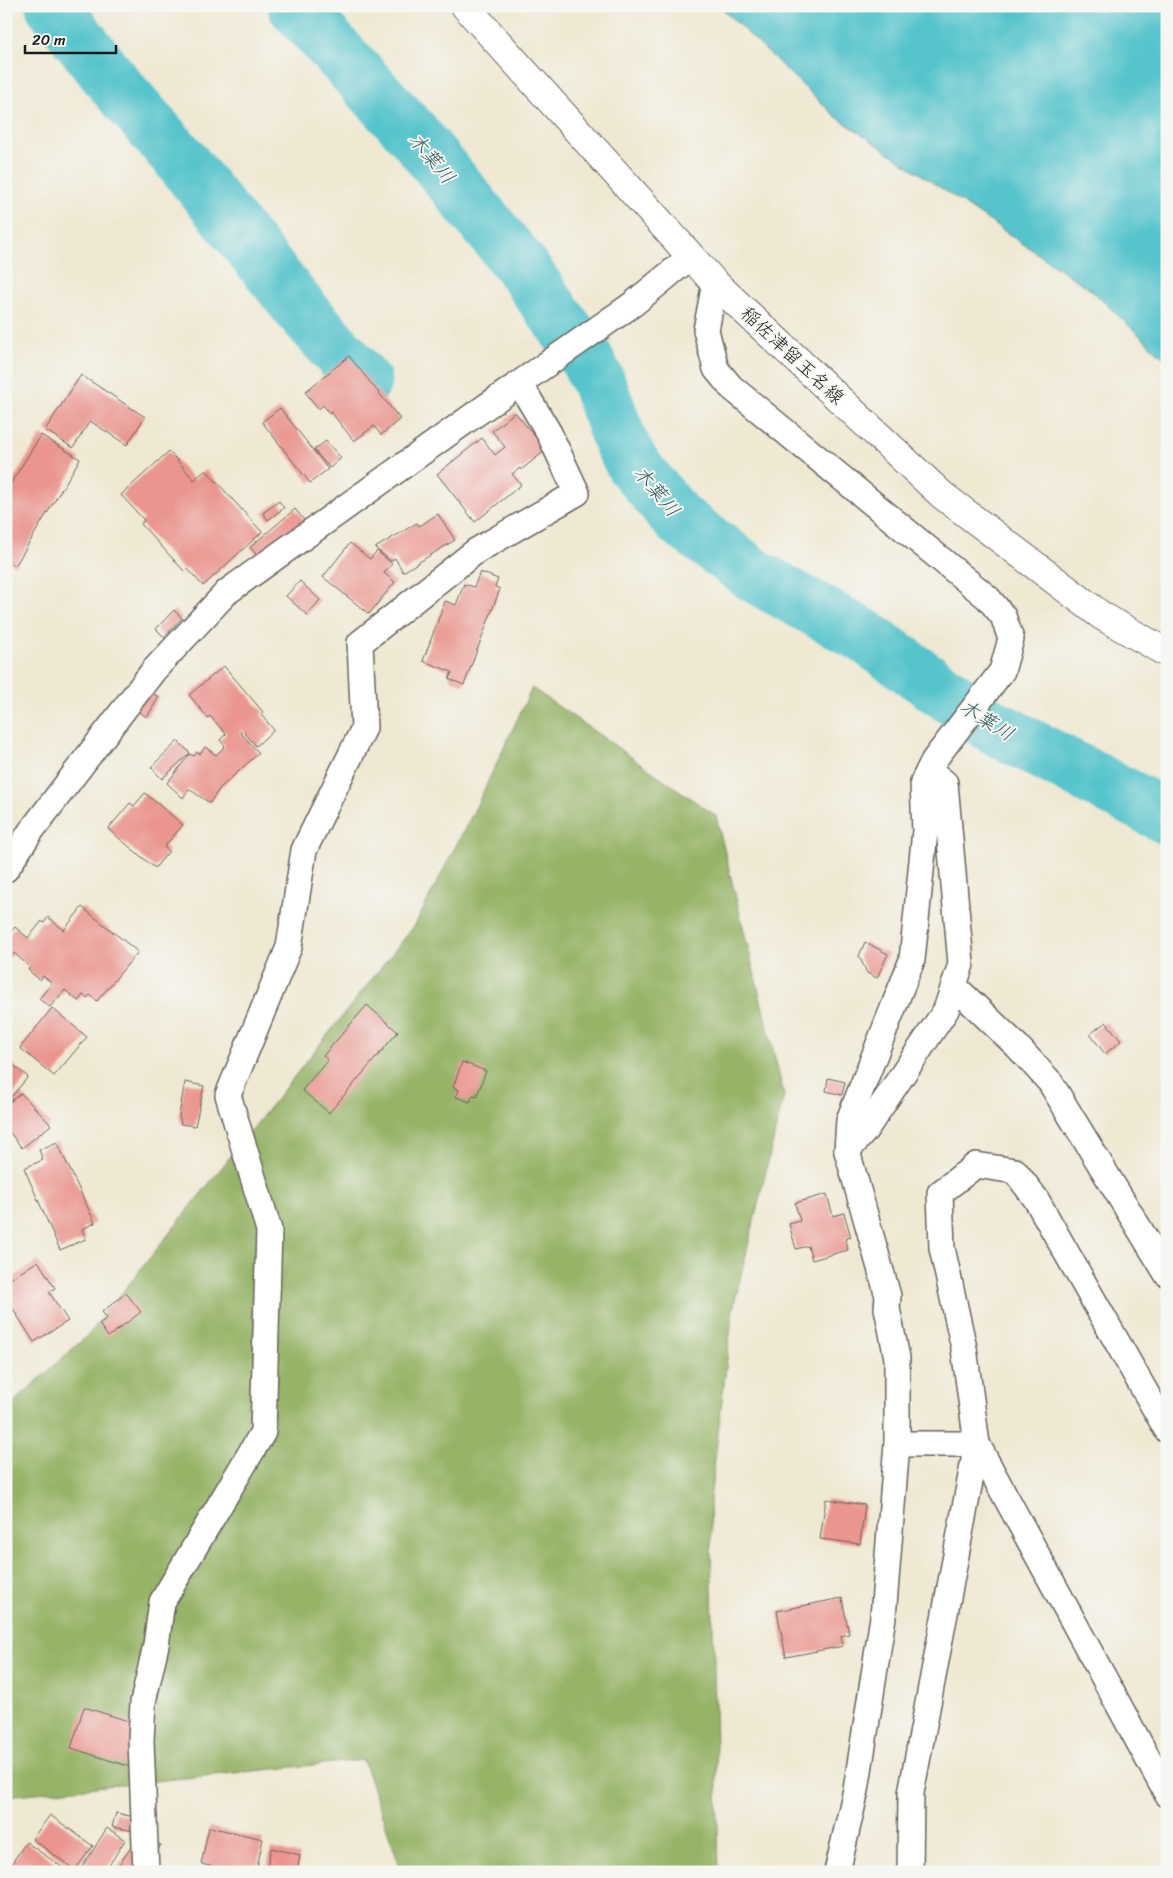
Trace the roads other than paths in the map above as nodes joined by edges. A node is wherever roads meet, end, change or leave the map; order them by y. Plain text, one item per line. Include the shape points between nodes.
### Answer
1 (465, 6) edge
2 (690, 256) junction
3 (715, 283) junction
4 (520, 384) junction
5 (1167, 653) edge
6 (931, 765) junction
7 (6, 869) edge
8 (954, 986) junction
9 (847, 1151) junction
10 (1167, 1274) edge
11 (1167, 1430) edge
12 (897, 1444) junction
13 (977, 1444) junction
14 (1167, 1794) edge
15 (146, 1872) edge
16 (837, 1872) edge
17 (910, 1872) edge

1 - 2 main road, 稲佐津留玉名線
2 - 3 main road, 稲佐津留玉名線
2 - 4 street via 633,304
3 - 5 main road, 稲佐津留玉名線 via 942,495 1102,616
3 - 6 street via 706,330 716,369 730,387 988,598 1003,616 1011,639 1002,672
4 - 7 street via 227,592 154,670 31,831
4 - 15 street via 549,433 577,493 476,551 360,643 364,728 304,850 289,947 228,1095 269,1230 263,1432 162,1602 143,1702 140,1740
6 - 8 street via 945,783 961,964
6 - 9 street via 923,782 925,831 912,960 849,1120
8 - 9 street via 946,1010 864,1132
8 - 10 street via 1050,1082
9 - 12 street via 888,1296 887,1308 897,1358
11 - 13 street via 1036,1198 1015,1171 976,1165 940,1193 942,1248 964,1348
12 - 13 street
12 - 16 street via 883,1617 856,1790
13 - 14 street
13 - 17 street via 911,1793

